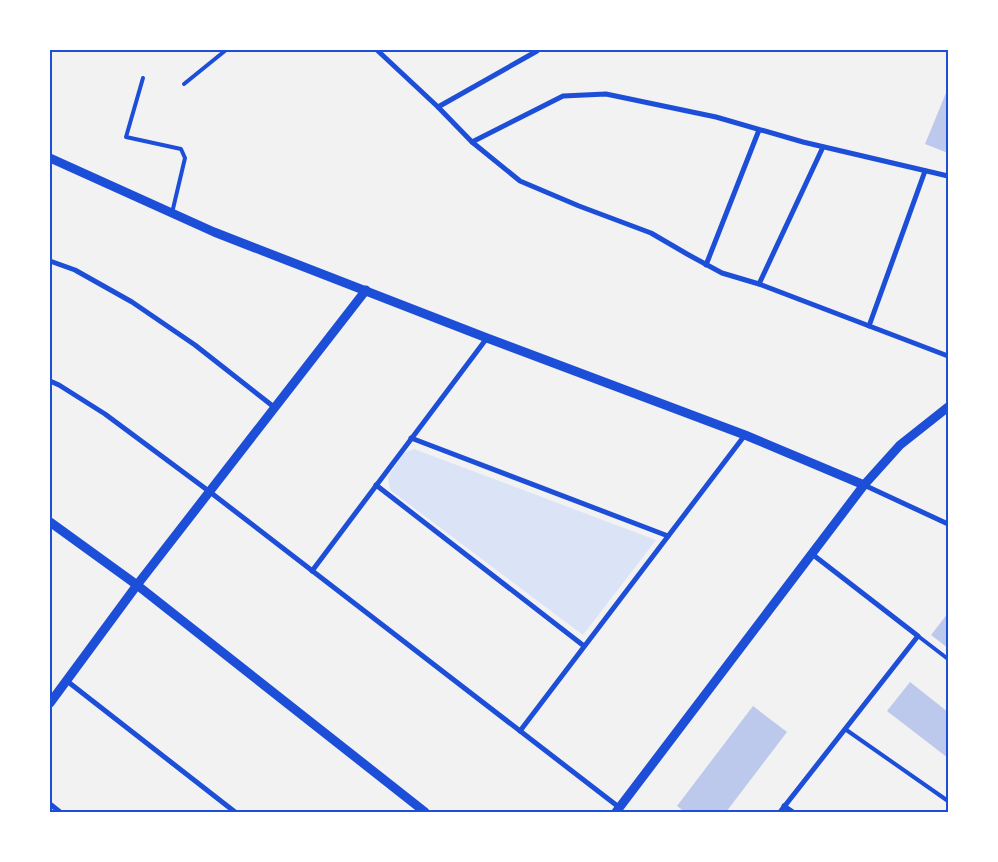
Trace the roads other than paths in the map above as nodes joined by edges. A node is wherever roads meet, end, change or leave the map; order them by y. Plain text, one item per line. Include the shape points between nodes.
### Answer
1 (226, 50) edge
2 (377, 50) edge
3 (537, 51) edge
4 (144, 78) dead end
5 (184, 84) dead end
6 (438, 107) junction
7 (760, 130) junction
8 (472, 142) junction
9 (823, 147) junction
10 (50, 158) edge
11 (925, 171) junction
12 (948, 176) edge
13 (172, 213) junction
14 (50, 261) edge
15 (706, 265) junction
16 (759, 284) junction
17 (366, 290) junction
18 (869, 326) junction
19 (488, 338) junction
20 (948, 356) edge
21 (50, 381) edge
22 (274, 407) junction
23 (948, 407) edge
24 (745, 435) junction
25 (412, 438) junction
26 (376, 485) junction
27 (864, 485) junction
28 (210, 492) junction
29 (50, 522) edge
30 (948, 524) edge
31 (668, 536) junction
32 (812, 554) junction
33 (312, 570) junction
34 (137, 585) junction
35 (918, 636) junction
36 (584, 646) junction
37 (948, 659) edge
38 (67, 682) junction
39 (50, 703) edge
40 (845, 729) junction
41 (520, 731) junction
42 (948, 801) edge
43 (50, 804) edge
44 (784, 806) junction
45 (618, 810) edge
46 (60, 812) edge
47 (235, 812) edge
48 (425, 812) edge
49 (780, 812) edge
50 (793, 812) edge

1 - 5 lane
2 - 6 street
3 - 6 street
4 - 13 lane via 126,137 180,149 185,158
6 - 8 street
7 - 8 street via 606,94 563,96
7 - 9 street
7 - 15 street
8 - 15 street via 520,181 651,233
9 - 11 street
9 - 16 street
10 - 13 street
11 - 12 street
11 - 18 street
13 - 17 street
14 - 22 street via 75,270 132,302 195,345
15 - 16 street
16 - 18 street
17 - 19 street
17 - 22 street
18 - 20 street
19 - 24 street
19 - 25 street
21 - 28 street via 105,414
22 - 28 street
23 - 27 street via 900,445
24 - 27 street
24 - 31 street
25 - 26 street
25 - 31 street
26 - 33 street
26 - 36 street
27 - 30 street
27 - 32 street
28 - 33 street
28 - 34 street
29 - 34 street
31 - 36 street
32 - 35 street
32 - 45 street
33 - 41 street
34 - 38 street
34 - 48 street
35 - 37 lane
35 - 40 street
36 - 41 street
38 - 39 street
38 - 47 street
40 - 42 lane
40 - 44 street
41 - 45 street
43 - 46 street
44 - 49 street
44 - 50 street

